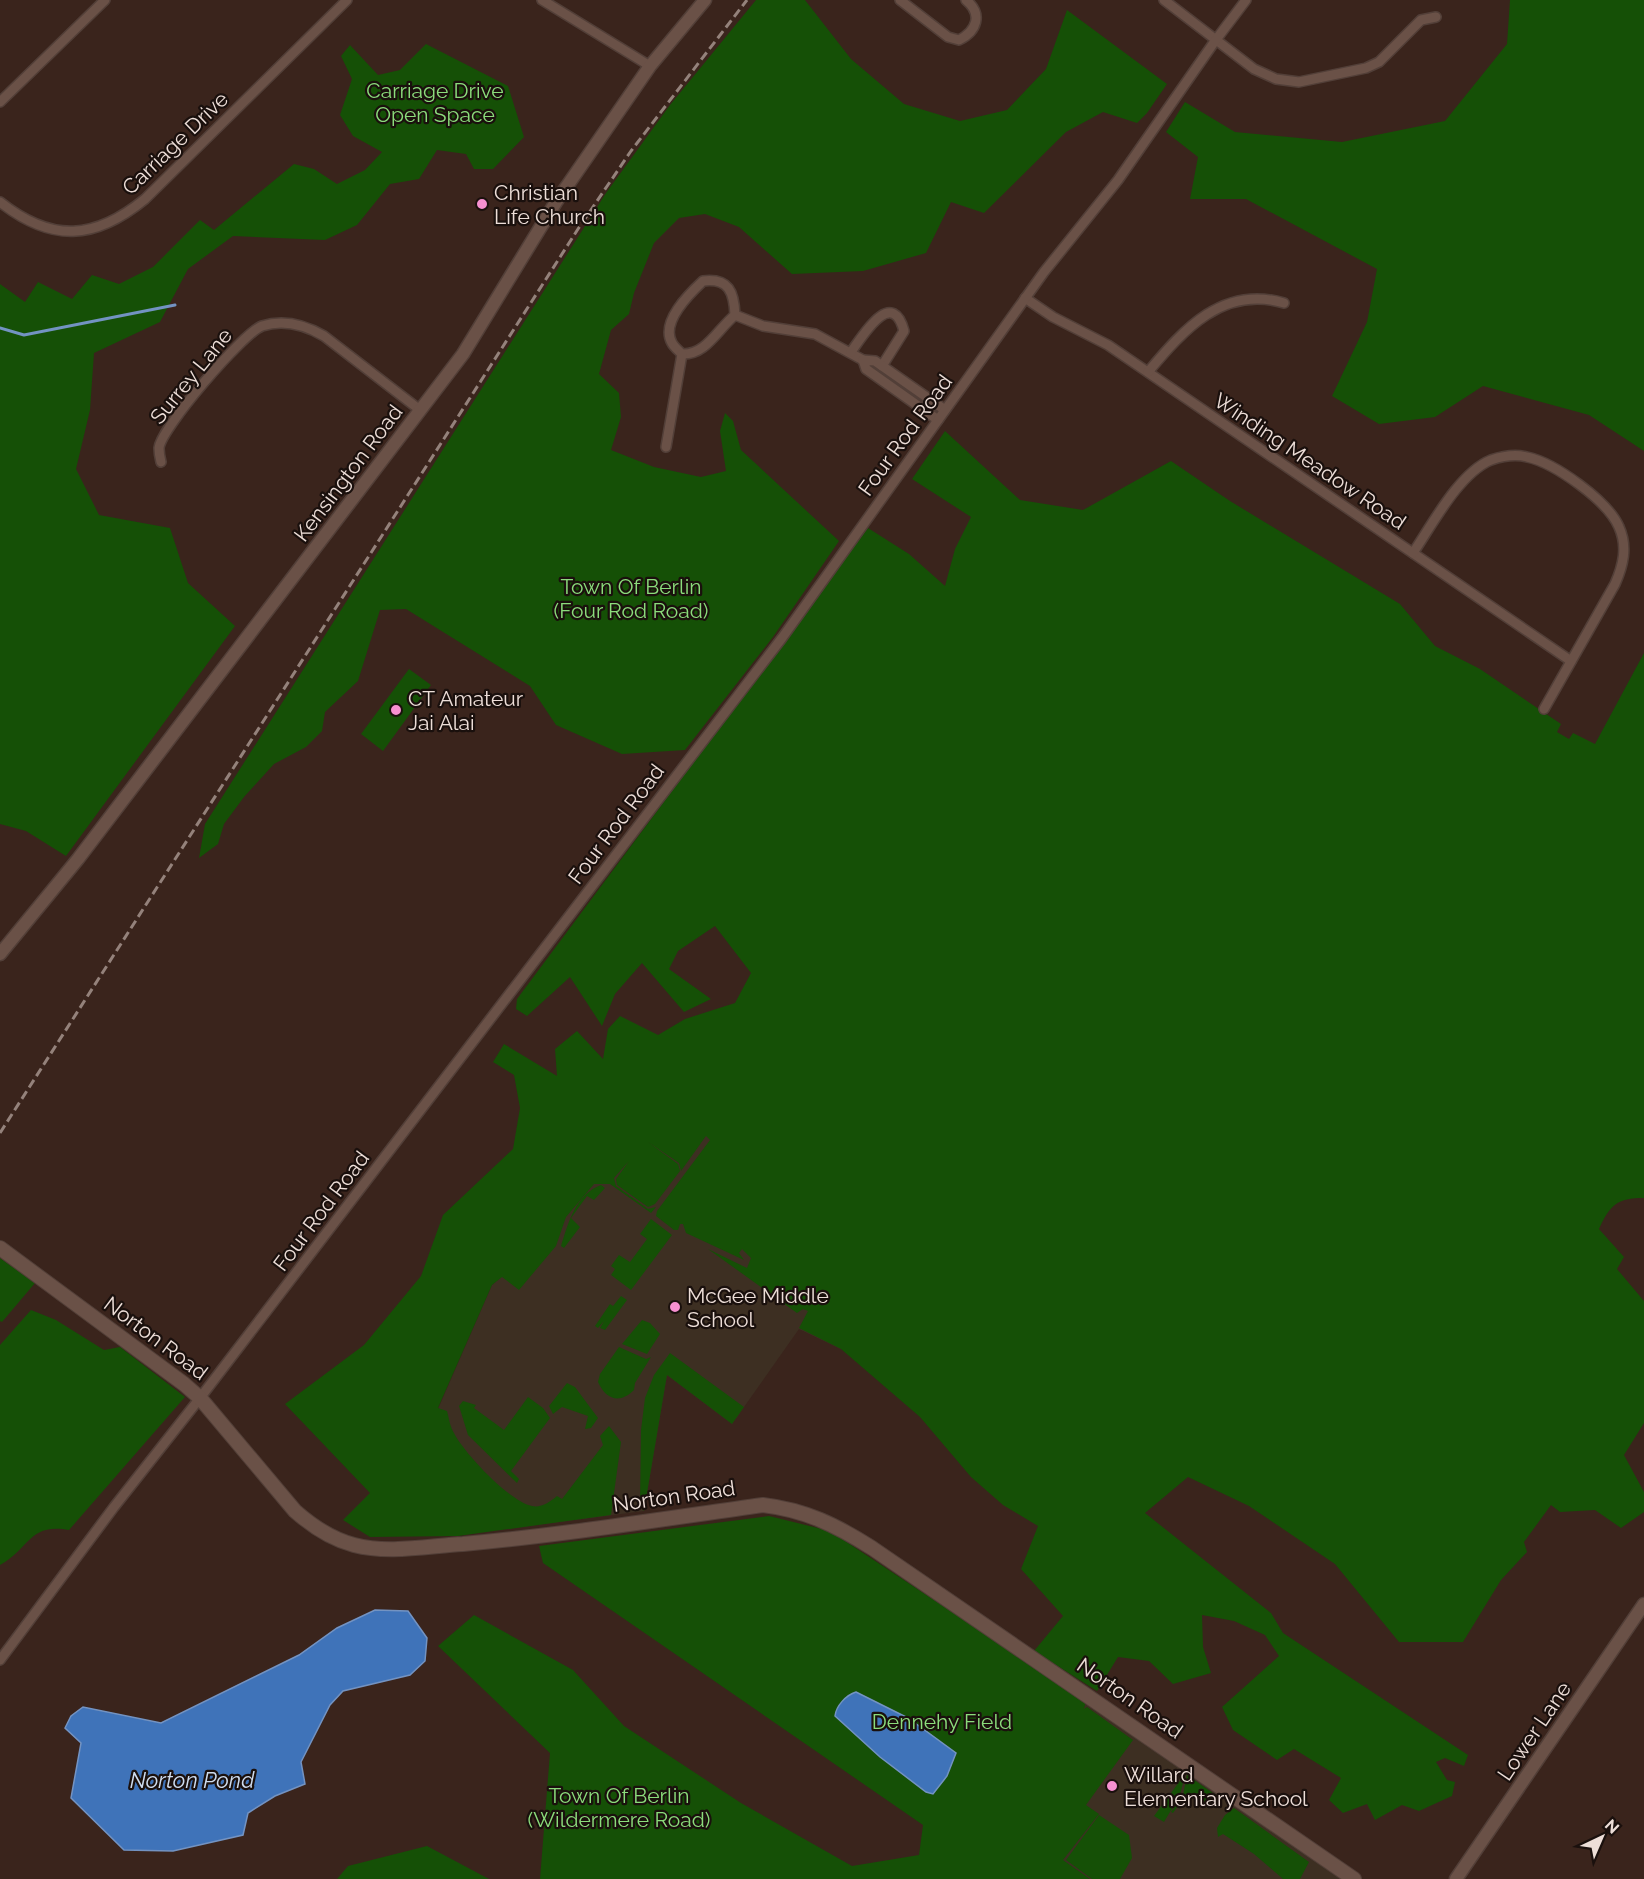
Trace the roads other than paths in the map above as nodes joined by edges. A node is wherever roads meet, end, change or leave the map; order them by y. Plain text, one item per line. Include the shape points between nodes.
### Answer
1 (105, 0) edge
2 (347, 0) edge
3 (542, 0) edge
4 (705, 0) edge
5 (900, 0) edge
6 (966, 0) edge
7 (1164, 0) edge
8 (1246, 0) edge
9 (1436, 17) dead end
10 (1215, 41) junction
11 (650, 66) junction
12 (0, 102) edge
13 (0, 202) edge
14 (1025, 298) junction
15 (1284, 303) dead end
16 (735, 315) junction
17 (851, 352) junction
18 (682, 354) junction
19 (863, 360) junction
20 (882, 366) junction
21 (1148, 372) junction
22 (420, 410) junction
23 (945, 410) junction
24 (938, 420) junction
25 (666, 447) dead end
26 (161, 462) dead end
27 (1413, 554) junction
28 (1571, 661) junction
29 (1544, 709) dead end
30 (0, 954) edge
31 (0, 1248) edge
32 (200, 1398) junction
33 (1644, 1604) edge
34 (0, 1660) edge
35 (1354, 1879) edge
36 (1455, 1879) edge

1 - 12 street
2 - 13 street, Carriage Drive via 124,216 104,226 62,231 42,227
3 - 11 street
4 - 11 street, Kensington Road
5 - 6 street via 948,37 959,40 977,25 976,14
7 - 10 street
8 - 10 street, Four Rod Road
9 - 10 street via 1421,20 1379,62 1299,82 1276,79 1254,69
10 - 14 street, Four Rod Road via 1118,180
11 - 22 street, Kensington Road via 556,202 463,354
14 - 21 street, Winding Meadow Road
14 - 23 street, Four Rod Road
15 - 21 street via 1264,297 1244,299 1216,310 1194,322
16 - 17 street via 763,326 815,334
16 - 18 street via 719,328 704,349
16 - 18 street via 734,296 725,285 715,279 702,281 672,320 671,342
17 - 19 street
17 - 20 street via 876,317 894,314 904,331
18 - 25 street
19 - 20 street
19 - 24 street via 866,369
20 - 23 street
21 - 27 street, Winding Meadow Road
22 - 26 street, Surrey Lane via 324,336 308,327 277,323 261,327 234,347 168,430 159,448
22 - 30 street, Kensington Road via 78,860
23 - 24 street, Four Rod Road
24 - 32 street, Four Rod Road via 782,638
27 - 28 street, Winding Meadow Road
27 - 28 street via 1461,484 1490,460 1509,455 1526,457 1565,475 1612,513 1624,547 1615,584
28 - 29 street
31 - 32 main road, Norton Road
32 - 34 street, Four Rod Road
32 - 35 main road, Norton Road via 295,1510 312,1526 354,1545 388,1548 501,1540 763,1505 785,1508 837,1526
33 - 36 street, Lower Lane

